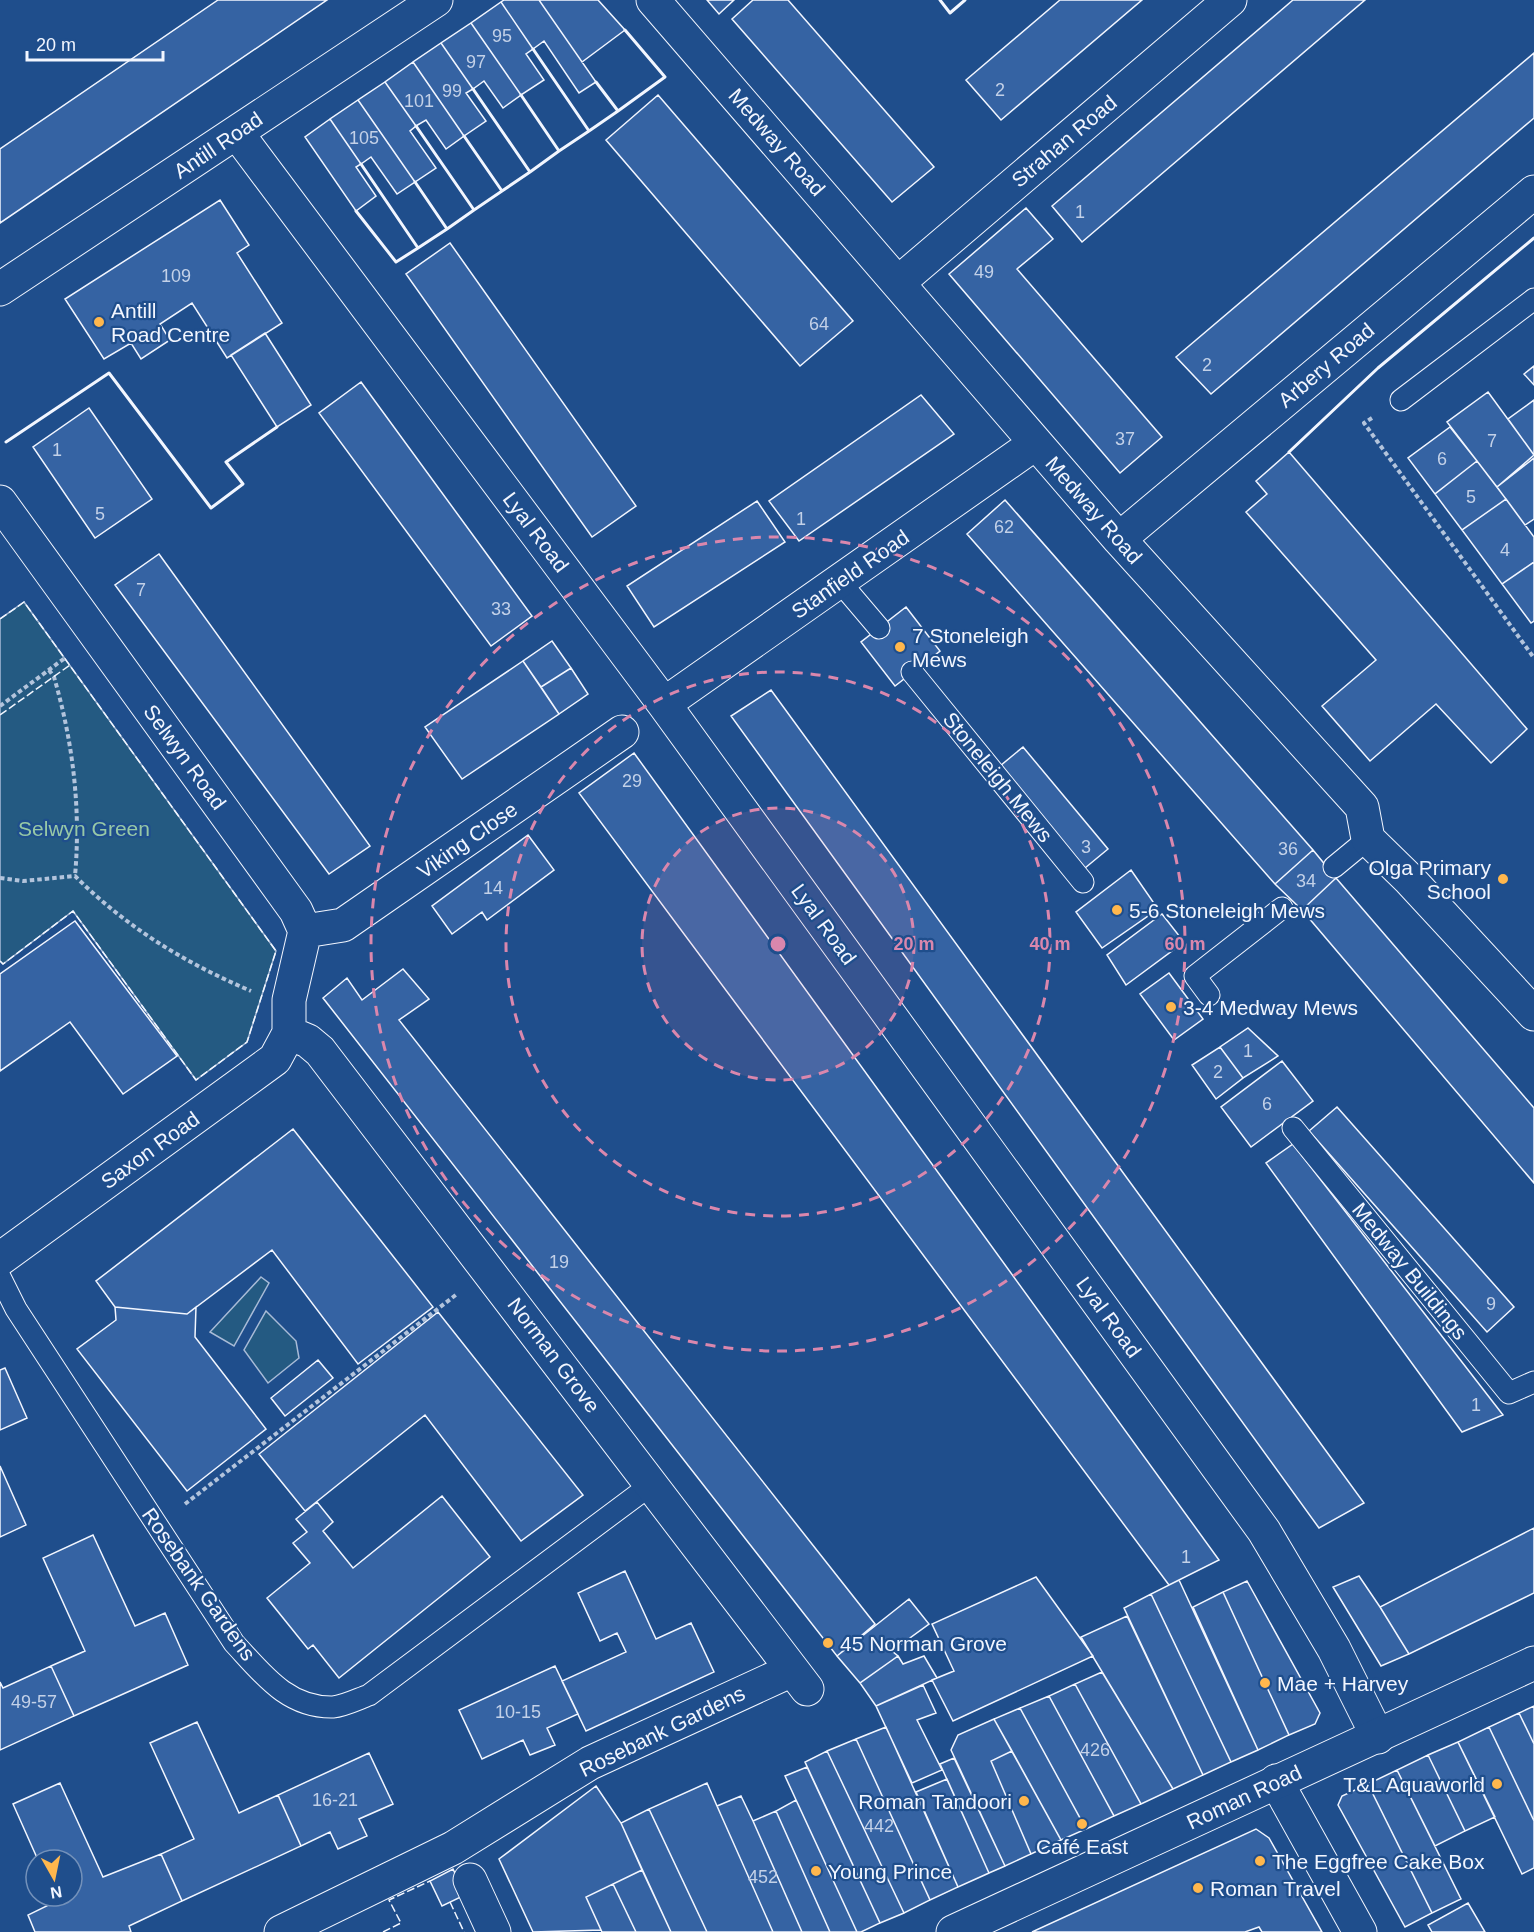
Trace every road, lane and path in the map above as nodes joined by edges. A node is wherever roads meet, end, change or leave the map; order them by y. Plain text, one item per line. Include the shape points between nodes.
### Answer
1 (436, 0) edge
2 (653, 0) edge
3 (1230, 0) edge
4 (237, 133) junction
5 (1534, 192) edge
6 (899, 282) junction
7 (0, 289) edge
8 (1534, 299) edge
9 (1401, 399) joint
10 (1036, 443) junction
11 (0, 501) edge
12 (1119, 539) junction
13 (840, 582) junction
14 (879, 628) dead end
15 (96, 636) junction
16 (1534, 658) edge
17 (49, 670) junction
18 (912, 672) dead end
19 (664, 704) junction
20 (0, 706) edge
21 (622, 732) dead end
22 (1368, 839) junction
23 (1334, 867) dead end
24 (75, 876) junction
25 (0, 878) edge
26 (1083, 882) dead end
27 (1282, 908) dead end
28 (305, 931) junction
29 (1209, 995) dead end
30 (289, 1000) junction
31 (1534, 1014) edge
32 (290, 1033) junction
33 (1293, 1128) dead end
34 (0, 1259) edge
35 (489, 1271) junction
36 (0, 1277) edge
37 (1534, 1382) edge
38 (652, 1484) junction
39 (157, 1525) junction
40 (1534, 1663) edge
41 (799, 1680) joint
42 (1378, 1737) junction
43 (1276, 1781) junction
44 (470, 1880) dead end
45 (281, 1932) edge
46 (494, 1932) edge
47 (953, 1932) edge
48 (1360, 1932) edge

1 - 4 street, Antill Road
2 - 6 street, Medway Road
3 - 6 street, Strahan Road
4 - 7 street, Antill Road
4 - 19 street, Lyal Road
5 - 12 street, Arbery Road
6 - 10 street, Medway Road
8 - 9 lane
9 - 16 path via 1364,423
10 - 12 street, Medway Road
10 - 13 street, Stanfield Road
11 - 15 street, Selwyn Road
12 - 22 street, Medway Road via 1362,807
13 - 14 lane
13 - 19 street, Stanfield Road
15 - 17 path
15 - 28 street, Selwyn Road via 296,911
17 - 20 path
17 - 24 path via 60,696 72,758 78,844
18 - 26 lane, Stoneleigh Mews
19 - 42 street, Lyal Road via 1264,1531 1334,1649
21 - 28 street, Viking Close via 344,925
22 - 23 lane
22 - 31 street
24 - 25 path via 23,881
24 - 30 path via 123,919 185,960 262,996
27 - 29 lane via 1195,976
28 - 30 street
30 - 32 street
32 - 34 street, Saxon Road via 275,1059
32 - 35 street, Norman Grove via 320,1051
33 - 37 lane, Medway Buildings via 1509,1393
35 - 38 street, Norman Grove
35 - 39 path
36 - 39 lane, Rosebank Gardens via 16,1309
38 - 39 lane, Rosebank Gardens via 369,1695 335,1707 302,1703 273,1686 234,1642
38 - 41 street, Norman Grove
40 - 42 street, Roman Road
41 - 45 street, Rosebank Gardens via 590,1763 453,1848
42 - 43 street, Roman Road
43 - 47 street, Roman Road
43 - 48 street
44 - 46 street

